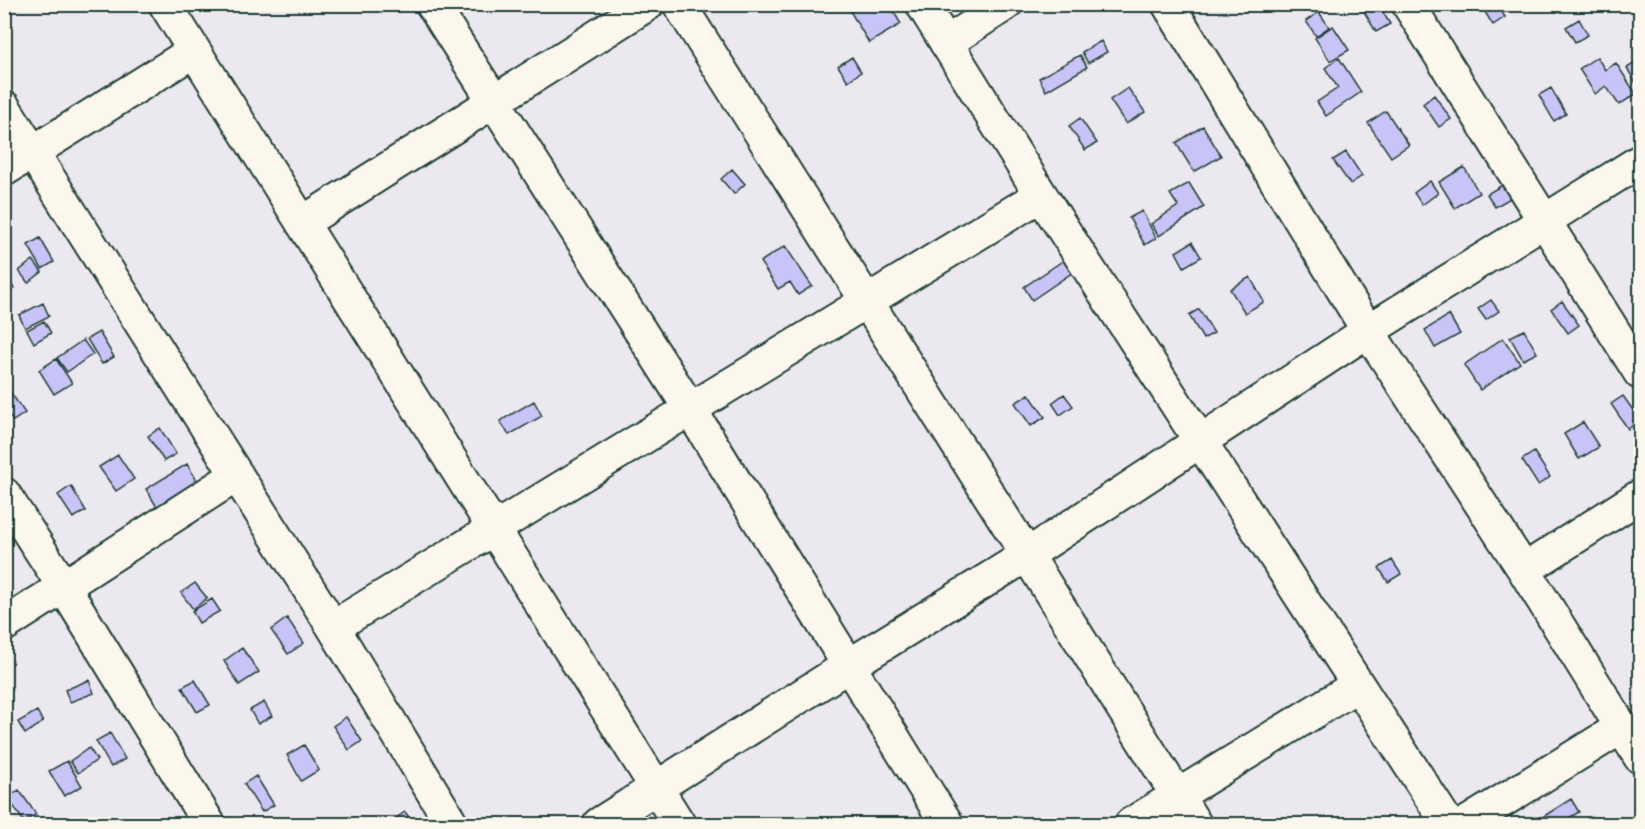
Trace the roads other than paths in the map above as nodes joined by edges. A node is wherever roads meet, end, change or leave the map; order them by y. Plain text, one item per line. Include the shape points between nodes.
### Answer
1 (165, 4) edge
2 (432, 4) edge
3 (648, 4) edge
4 (679, 4) edge
5 (922, 4) edge
6 (1006, 4) edge
7 (1168, 4) edge
8 (1408, 4) edge
9 (946, 43) junction
10 (194, 51) junction
11 (494, 102) junction
12 (4, 107) edge
13 (33, 152) junction
14 (1641, 161) edge
15 (4, 170) edge
16 (1041, 195) junction
17 (1546, 221) junction
18 (302, 223) junction
19 (866, 302) junction
20 (1368, 331) junction
21 (1641, 373) edge
22 (690, 409) junction
23 (1201, 441) junction
24 (237, 475) junction
25 (4, 494) edge
26 (1641, 496) edge
27 (494, 529) junction
28 (1027, 555) junction
29 (1524, 570) junction
30 (64, 587) junction
31 (4, 626) edge
32 (333, 627) junction
33 (848, 666) junction
34 (1358, 685) junction
35 (1622, 727) junction
36 (1641, 757) edge
37 (655, 788) junction
38 (1177, 796) junction
39 (209, 825) edge
40 (452, 825) edge
41 (599, 825) edge
42 (679, 825) edge
43 (947, 825) edge
44 (1131, 825) edge
45 (1195, 825) edge
46 (1448, 825) edge
47 (1465, 825) edge

1 - 10 street
2 - 11 street
3 - 11 street
4 - 19 street
5 - 9 street
6 - 9 street
7 - 20 street
8 - 17 street
9 - 16 street
10 - 13 street
10 - 18 street
11 - 18 street
11 - 22 street
12 - 13 street
13 - 15 street
13 - 24 street
14 - 17 street
16 - 19 street
16 - 23 street
17 - 20 street
17 - 21 street
18 - 27 street
19 - 22 street
19 - 28 street
20 - 23 street
20 - 29 street
22 - 27 street
22 - 33 street
23 - 28 street
23 - 34 street
24 - 30 street
24 - 32 street
25 - 30 street
26 - 29 street
27 - 32 street
27 - 37 street
28 - 33 street
28 - 38 street
29 - 35 street
30 - 31 street
30 - 39 street
32 - 40 street
33 - 37 street
33 - 43 street
34 - 38 street
34 - 46 street
35 - 36 street
35 - 47 street
37 - 41 street
37 - 42 street
38 - 44 street
38 - 45 street

